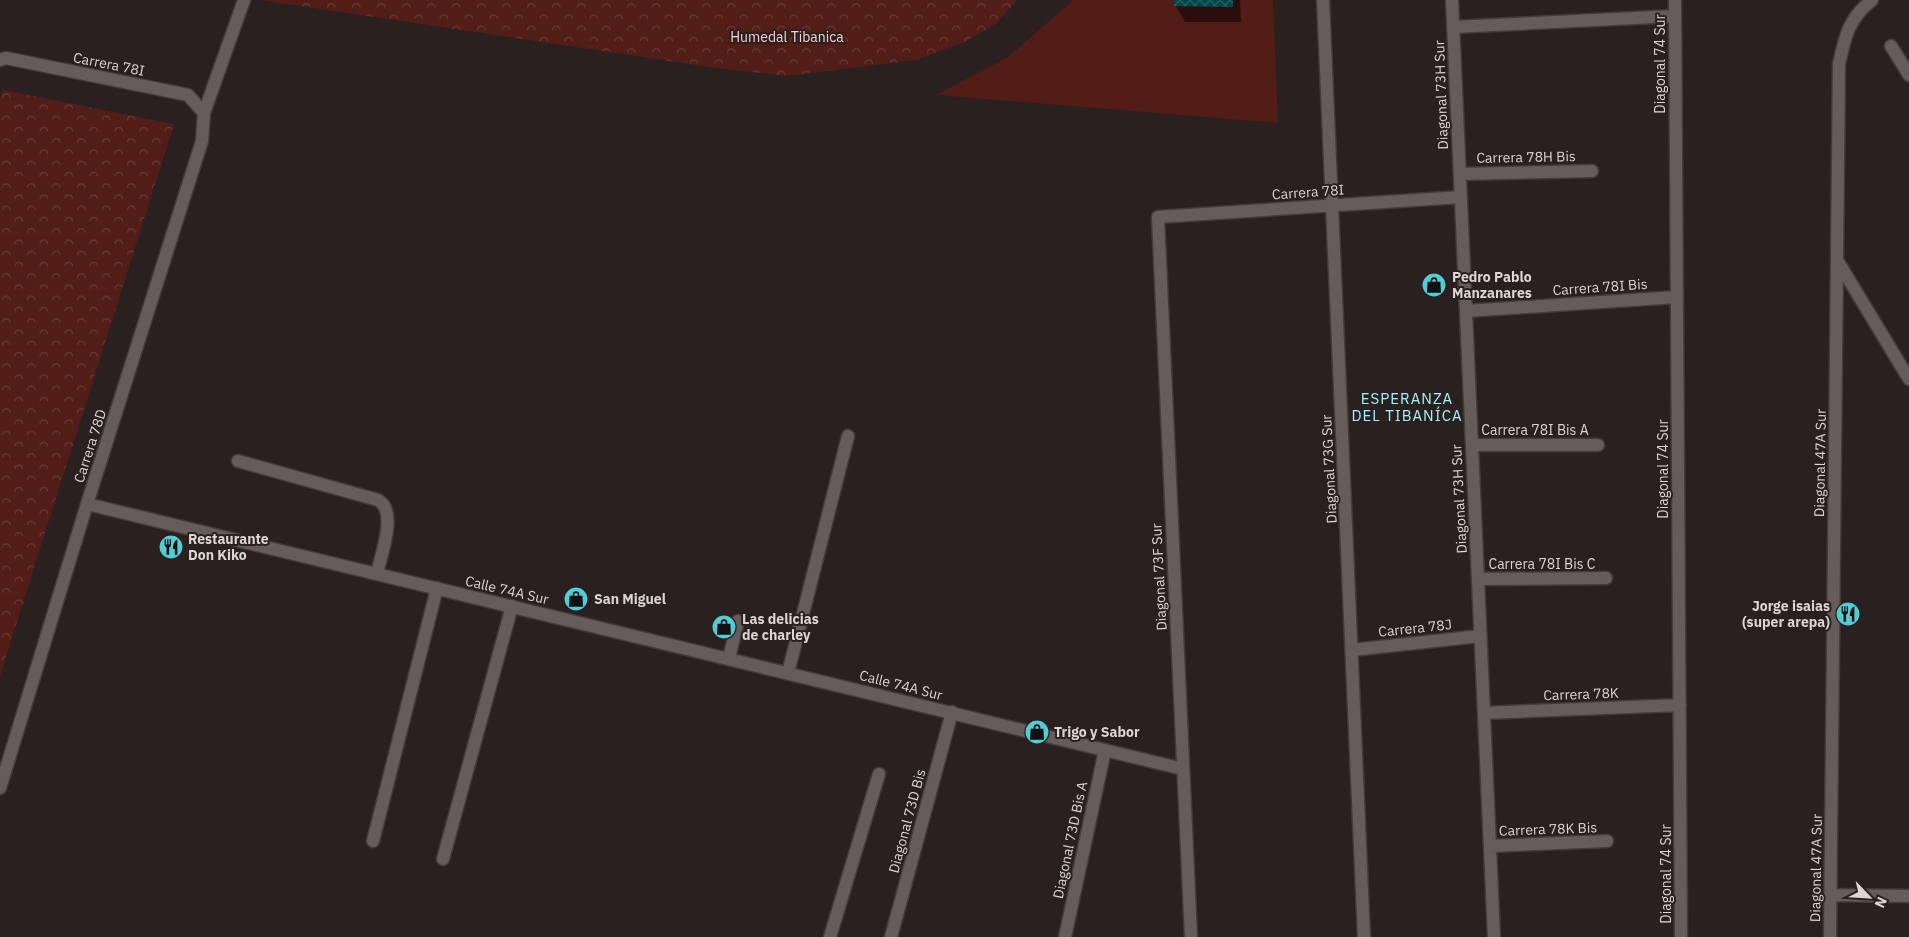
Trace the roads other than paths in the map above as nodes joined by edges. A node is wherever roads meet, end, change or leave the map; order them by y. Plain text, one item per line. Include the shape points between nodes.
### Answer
1 (244, 0) edge
2 (1323, 0) edge
3 (1452, 0) edge
4 (1675, 0) edge
5 (1872, 0) edge
6 (1675, 16) junction
7 (1453, 27) junction
8 (1891, 46) dead end
9 (0, 60) edge
10 (1909, 76) edge
11 (204, 113) junction
12 (1592, 171) dead end
13 (1460, 174) junction
14 (1461, 197) junction
15 (1333, 205) junction
16 (1158, 217) joint
17 (1838, 260) junction
18 (1677, 296) junction
19 (1466, 311) junction
20 (1909, 379) edge
21 (848, 436) dead end
22 (1598, 444) dead end
23 (1472, 445) junction
24 (238, 461) dead end
25 (87, 504) junction
26 (377, 573) junction
27 (1606, 578) dead end
28 (1478, 579) junction
29 (436, 588) junction
30 (512, 606) junction
31 (738, 621) dead end
32 (1480, 636) junction
33 (1352, 650) junction
34 (729, 658) junction
35 (788, 673) junction
36 (1680, 705) junction
37 (952, 712) junction
38 (1484, 713) junction
39 (1105, 750) junction
40 (1183, 769) junction
41 (879, 774) dead end
42 (0, 788) edge
43 (373, 840) dead end
44 (1607, 841) dead end
45 (1490, 846) junction
46 (443, 859) dead end
47 (1830, 895) junction
48 (1909, 896) edge
49 (830, 937) edge
50 (890, 937) edge
51 (1065, 937) edge
52 (1191, 937) edge
53 (1364, 937) edge
54 (1494, 937) edge
55 (1682, 937) edge
56 (1830, 937) edge

1 - 11 street, Carrera 78D
2 - 15 street, Diagonal 73G Sur
3 - 7 street, Diagonal 73H Sur
4 - 6 street, Diagonal 74 Sur
5 - 17 street, Diagonal 47A Sur via 1861,8 1849,26 1839,64
6 - 7 street
6 - 18 street, Diagonal 74 Sur
7 - 13 street, Diagonal 73H Sur
8 - 10 street
9 - 11 street, Carrera 78I via 6,58 188,95
11 - 25 street, Carrera 78D via 202,141
12 - 13 street, Carrera 78H Bis
13 - 14 street, Diagonal 73H Sur
14 - 15 street, Carrera 78I
14 - 19 street, Diagonal 73H Sur
15 - 16 street, Carrera 78I
15 - 33 street, Diagonal 73G Sur
16 - 40 street, Diagonal 73F Sur
17 - 20 street
17 - 47 street, Diagonal 47A Sur
18 - 19 street, Carrera 78I Bis
18 - 36 street, Diagonal 74 Sur
19 - 23 street, Diagonal 73H Sur
21 - 35 street
22 - 23 street, Carrera 78I Bis A
23 - 28 street, Diagonal 73H Sur
24 - 26 street via 384,503 388,510 387,531
25 - 26 street, Calle 74A Sur
25 - 42 street, Carrera 78D
26 - 29 street, Calle 74A Sur
27 - 28 street, Carrera 78I Bis C
28 - 32 street, Diagonal 73H Sur
29 - 30 street, Calle 74A Sur
29 - 43 street
30 - 34 street, Calle 74A Sur
30 - 46 street
31 - 34 street
32 - 33 street, Carrera 78J
32 - 38 street, Diagonal 73H Sur
33 - 53 street, Diagonal 73G Sur
34 - 35 street, Calle 74A Sur
35 - 37 street, Calle 74A Sur
36 - 38 street, Carrera 78K
36 - 55 street, Diagonal 74 Sur
37 - 39 street, Calle 74A Sur
37 - 50 street, Diagonal 73D Bis
38 - 45 street, Diagonal 73H Sur
39 - 40 street, Calle 74A Sur
39 - 51 street, Diagonal 73D Bis A
40 - 52 street, Diagonal 73F Sur
41 - 49 street
44 - 45 street, Carrera 78K Bis
45 - 54 street, Diagonal 73H Sur
47 - 48 street
47 - 56 street, Diagonal 47A Sur

